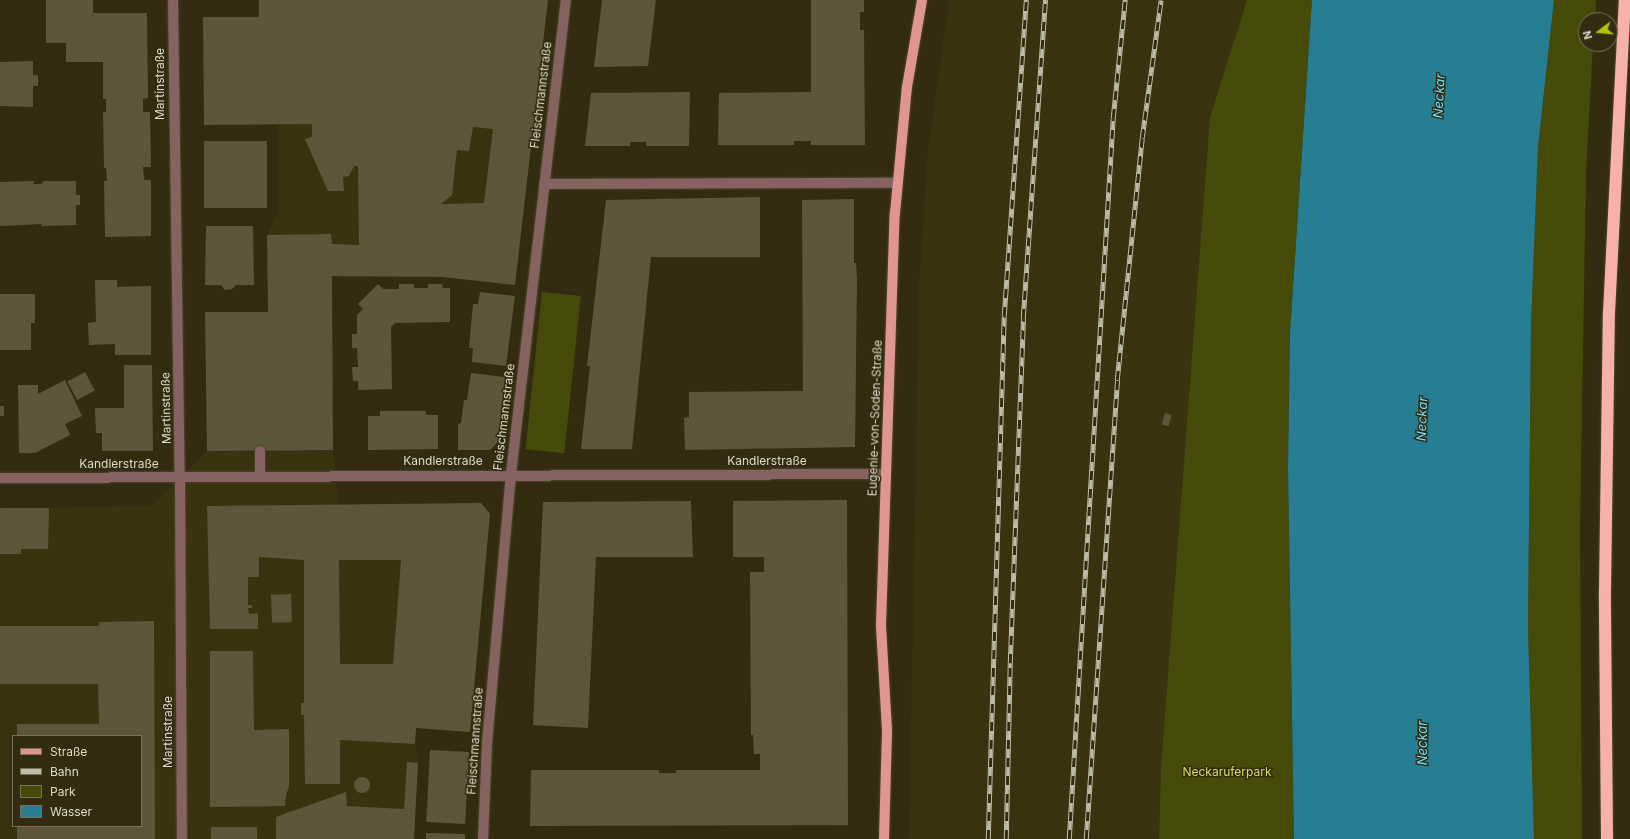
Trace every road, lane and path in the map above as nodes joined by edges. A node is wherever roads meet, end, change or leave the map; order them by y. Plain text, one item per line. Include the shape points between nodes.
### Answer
1 (173, 0) edge
2 (566, 0) edge
3 (922, 0) edge
4 (1625, 0) edge
5 (896, 183) junction
6 (544, 184) junction
7 (260, 451) dead end
8 (511, 474) junction
9 (886, 474) junction
10 (180, 476) junction
11 (260, 476) junction
12 (0, 478) edge
13 (182, 839) edge
14 (483, 839) edge
15 (884, 839) edge
16 (1607, 839) edge

1 - 10 street, Martinstraße
2 - 6 street, Fleischmannstraße
3 - 5 main road, Eugenie-von-Soden-Straße via 907,87
4 - 16 highway via 1609,314 1605,591
5 - 6 street
5 - 9 main road, Eugenie-von-Soden-Straße
6 - 8 street, Fleischmannstraße
7 - 11 street
8 - 9 street, Kandlerstraße
8 - 11 street, Kandlerstraße
8 - 14 street, Fleischmannstraße via 487,743
9 - 15 main road, Eugenie-von-Soden-Straße via 882,625 887,730
10 - 11 street, Kandlerstraße
10 - 12 street, Kandlerstraße
10 - 13 street, Martinstraße

